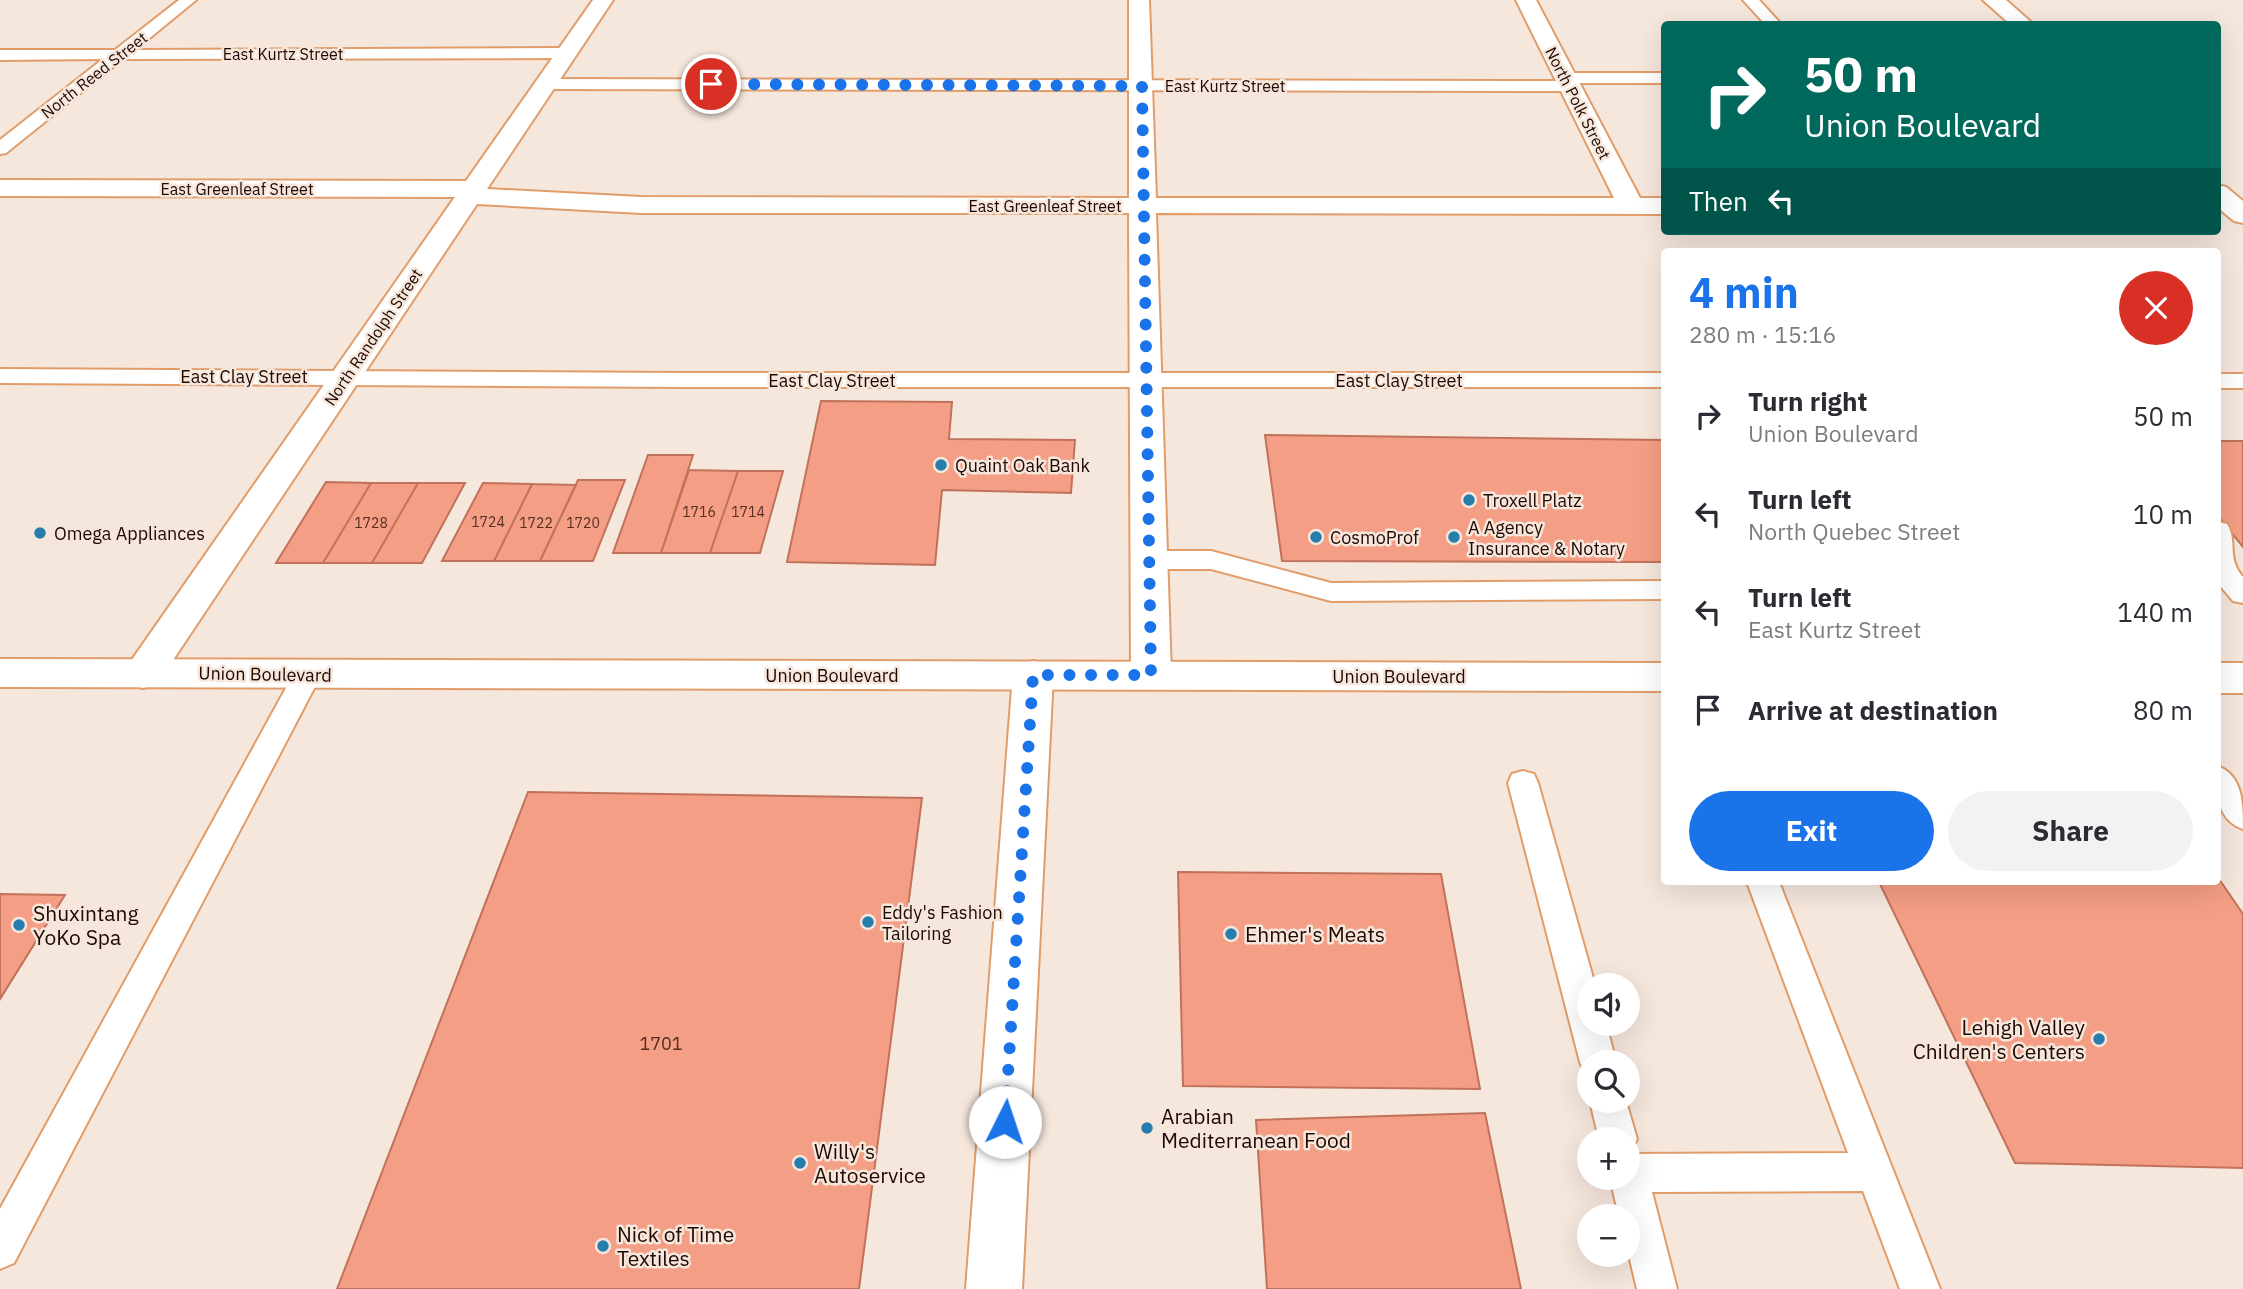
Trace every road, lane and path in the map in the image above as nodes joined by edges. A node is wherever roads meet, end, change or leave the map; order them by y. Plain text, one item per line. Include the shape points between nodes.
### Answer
1 (188, 0) edge
2 (603, 0) edge
3 (1139, 0) edge
4 (1526, 0) edge
5 (1751, 0) edge
6 (1993, 0) edge
7 (1770, 21) edge
8 (2018, 21) edge
9 (566, 53) junction
10 (0, 55) edge
11 (120, 55) junction
12 (1661, 78) edge
13 (1568, 82) junction
14 (545, 84) junction
15 (1142, 86) junction
16 (0, 149) edge
17 (0, 188) edge
18 (471, 192) junction
19 (1142, 206) junction
20 (1631, 206) junction
21 (1661, 206) edge
22 (0, 376) edge
23 (346, 376) junction
24 (1147, 380) junction
25 (1661, 380) edge
26 (2221, 381) edge
27 (2243, 381) edge
28 (1149, 560) junction
29 (2221, 569) edge
30 (1661, 590) edge
31 (2243, 594) edge
32 (0, 673) edge
33 (142, 674) junction
34 (307, 675) junction
35 (1033, 675) junction
36 (1151, 675) junction
37 (1661, 677) edge
38 (2221, 678) edge
39 (2243, 678) edge
40 (1523, 783) dead end
41 (2221, 784) edge
42 (2243, 816) edge
43 (1764, 885) edge
44 (1595, 1050) edge
45 (1875, 1172) junction
46 (1640, 1173) edge
47 (1632, 1190) edge
48 (0, 1250) edge
49 (994, 1289) edge
50 (1657, 1289) edge
51 (1920, 1289) edge

1 - 11 lane, North Reed Street
2 - 9 street, North Randolph Street
3 - 15 street
4 - 13 street, North Polk Street
5 - 7 lane
6 - 8 street
9 - 11 lane, East Kurtz Street
9 - 14 street, North Randolph Street
10 - 11 lane, East Kurtz Street
11 - 16 lane, North Reed Street
12 - 13 lane, East Kurtz Street
13 - 15 lane, East Kurtz Street
13 - 20 street, North Polk Street
14 - 15 lane, East Kurtz Street
14 - 18 street, North Randolph Street
15 - 19 street
17 - 18 street, East Greenleaf Street
18 - 19 street, East Greenleaf Street via 641,205
18 - 23 street, North Randolph Street
19 - 20 street, East Greenleaf Street
19 - 24 street
20 - 21 street, East Greenleaf Street
22 - 23 lane, East Clay Street
23 - 24 lane, East Clay Street
23 - 33 street, North Randolph Street
24 - 25 lane, East Clay Street
24 - 28 street
26 - 27 lane
28 - 30 lane via 1211,560 1331,592
28 - 36 street
29 - 31 lane
32 - 33 street, Union Boulevard
33 - 34 street, Union Boulevard
34 - 35 street, Union Boulevard
34 - 48 lane
35 - 36 street, Union Boulevard
35 - 49 street
36 - 37 street, Union Boulevard
38 - 39 street
40 - 44 lane
41 - 42 lane
43 - 45 lane
45 - 46 lane
45 - 51 lane
47 - 50 lane

